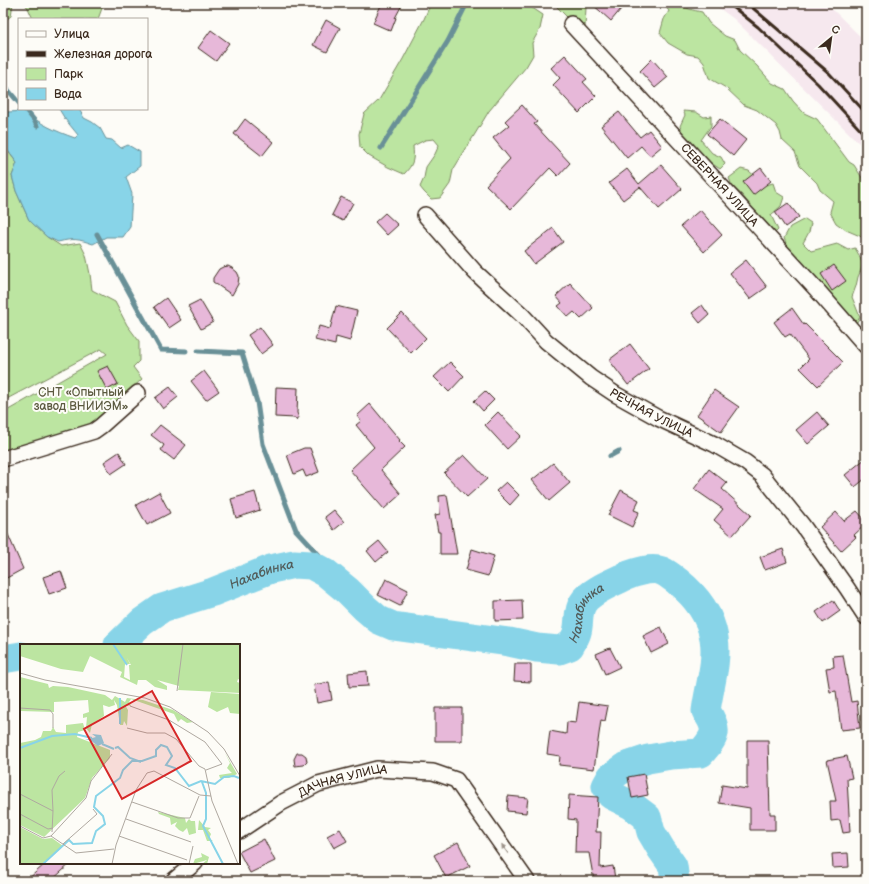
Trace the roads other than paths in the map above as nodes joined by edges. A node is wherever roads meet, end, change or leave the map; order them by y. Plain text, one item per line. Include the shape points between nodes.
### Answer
1 (571, 24) dead end
2 (425, 215) dead end
3 (866, 346) edge
4 (138, 393) dead end
5 (3, 459) edge
6 (866, 617) edge
7 (240, 830) edge
8 (194, 864) edge
9 (173, 881) edge
10 (527, 881) edge

1 - 3 street, СЕВЕРНАЯ УЛИЦА
2 - 6 street, РЕЧНАЯ УЛИЦА via 475,272 546,341 591,378 621,398 746,462 762,475 803,526
4 - 5 street via 94,431
10 -> 7 street, ДАЧНАЯ УЛИЦА via 456,780 433,772 376,769 318,784 281,803
8 - 9 street

